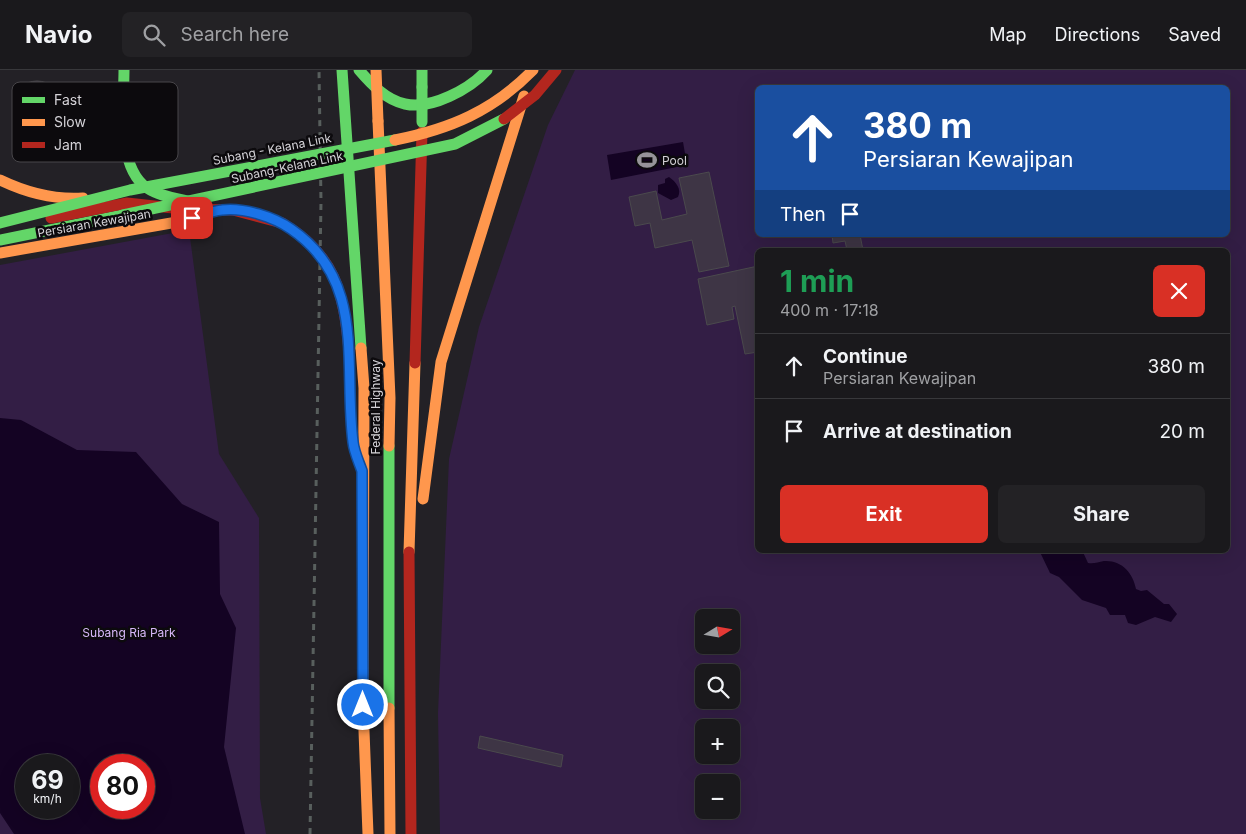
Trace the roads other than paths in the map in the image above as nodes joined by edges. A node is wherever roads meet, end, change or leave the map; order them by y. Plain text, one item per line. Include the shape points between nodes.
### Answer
1 (342, 70) edge
2 (359, 70) edge
3 (376, 70) edge
4 (422, 70) edge
5 (487, 70) edge
6 (533, 70) edge
7 (556, 70) edge
8 (129, 162) edge
9 (0, 180) edge
10 (130, 190) junction
11 (222, 210) junction
12 (0, 223) edge
13 (0, 229) edge
14 (0, 240) edge
15 (0, 253) edge
16 (349, 356) dead end
17 (352, 426) dead end
18 (362, 471) junction
19 (410, 546) junction
20 (368, 834) edge
21 (390, 834) edge
22 (411, 834) edge

1 - 18 main road, bridge via 364,388
2 - 5 main road via 383,93 413,105 462,92
3 - 21 main road, Federal Highway, bridge via 390,398
4 - 19 main road, bridge
6 - 10 main road, Subang - Kelana Link, bridge via 497,103 453,125 408,137
6 - 19 main road via 441,362 421,524
7 - 14 main road, Subang-Kelana Link, bridge via 542,89 505,120 483,133 443,148
8 - 11 main road via 134,175 146,188
9 - 10 main road, bridge via 50,199 85,198
10 - 12 main road, Subang - Kelana Link, bridge
11 - 13 main road via 127,203
11 - 15 main road, Persiaran Kewajipan via 177,222
11 - 16 main road, bridge via 250,213 282,223 310,242 321,254 344,306
17 - 18 main road via 353,444
18 - 20 main road via 363,705
19 - 22 main road

